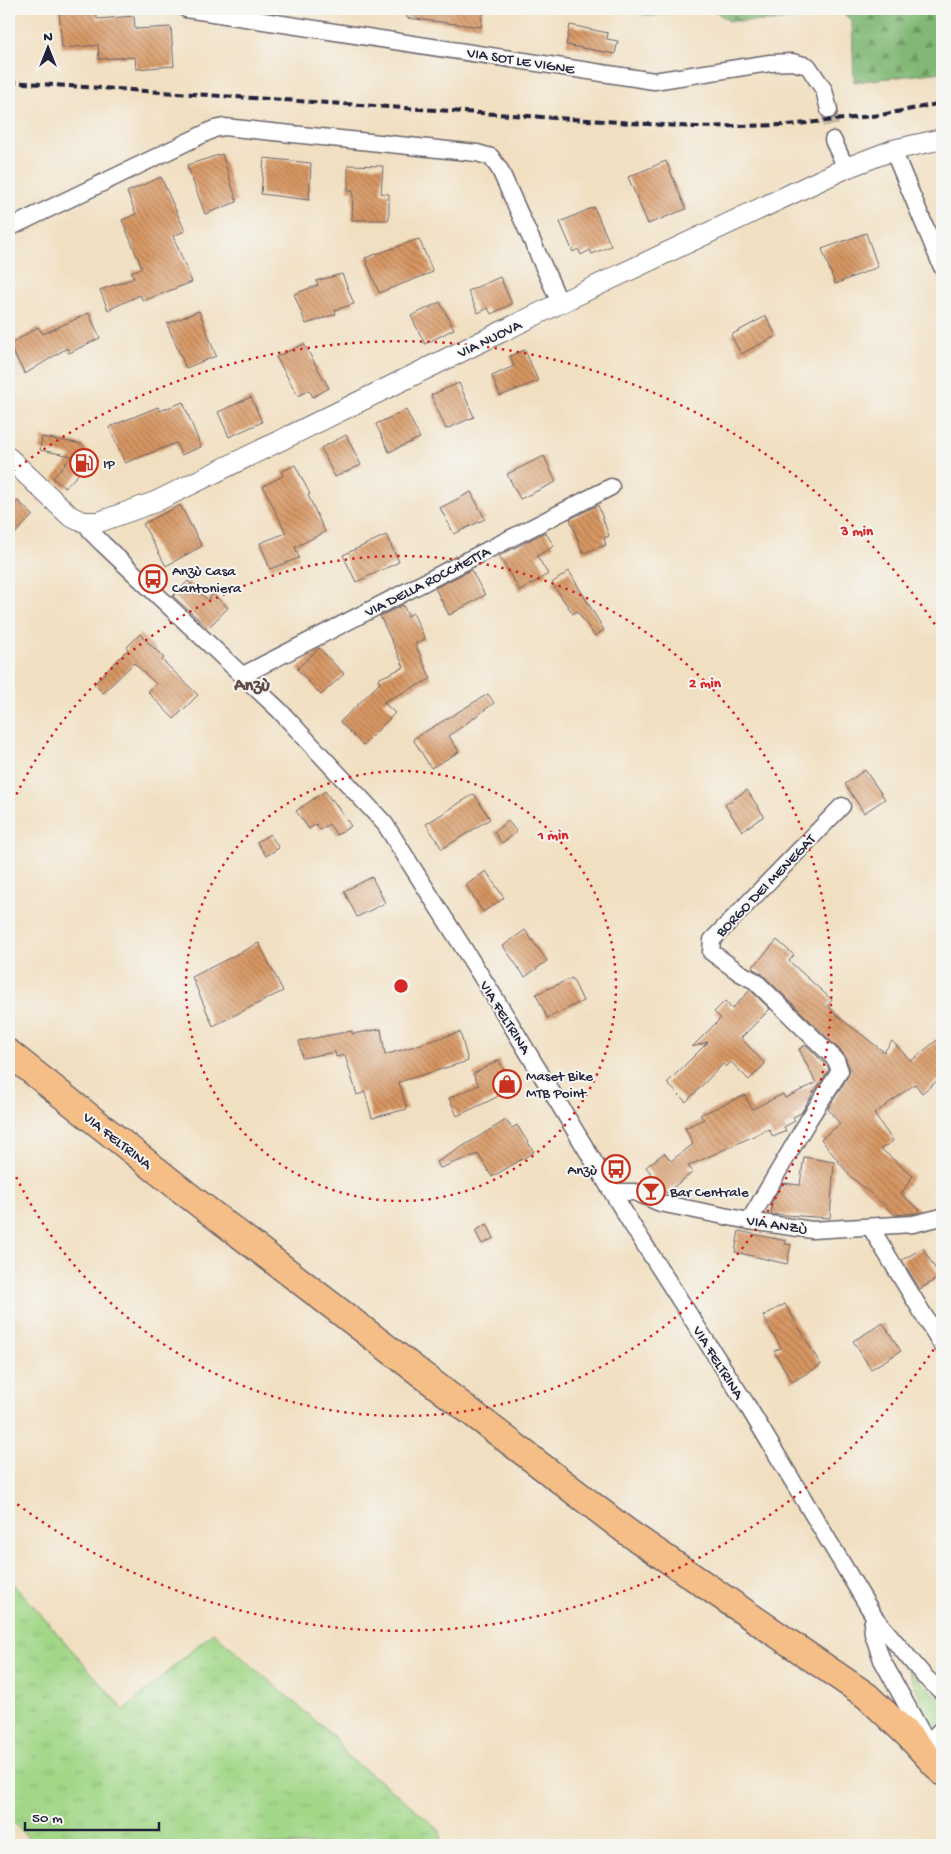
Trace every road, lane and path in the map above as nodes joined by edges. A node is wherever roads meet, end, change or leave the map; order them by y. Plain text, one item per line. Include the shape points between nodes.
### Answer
1 (186, 9) edge
2 (829, 110) tunnel mouth
3 (942, 139) edge
4 (833, 140) tunnel mouth
5 (894, 150) junction
6 (846, 168) junction
7 (9, 228) edge
8 (942, 266) edge
9 (560, 303) junction
10 (9, 458) edge
11 (612, 487) dead end
12 (85, 522) junction
13 (242, 675) junction
14 (842, 806) dead end
15 (9, 1053) edge
16 (613, 1192) junction
17 (942, 1217) edge
18 (749, 1221) junction
19 (871, 1228) junction
20 (942, 1345) edge
21 (875, 1618) junction
22 (942, 1692) edge
23 (942, 1729) edge
24 (930, 1747) junction
25 (942, 1771) edge

1 - 2 street, VIA SOT LE VIGNE via 654,81 770,62 792,62 808,66 824,90
3 - 5 street, VIA NUOVA
4 - 6 street
5 - 6 street, VIA NUOVA
5 - 8 street
6 - 9 street, VIA NUOVA
7 - 9 street via 224,127 477,153 491,157 500,170
9 - 12 street, VIA NUOVA via 155,502 99,522
10 - 12 street, VIA FELTRINA via 70,516
11 - 13 street, VIA DELLA ROCCHETTA
12 - 13 street, VIA FELTRINA via 103,544
13 - 16 street, VIA FELTRINA via 385,824
14 - 18 street, BORGO DEI MENEGAT via 712,940 711,952 755,981 836,1060 840,1071
15 - 25 main road, VIA FELTRINA via 189,1196 626,1531 867,1696
16 - 18 street, VIA ANZÙ via 635,1192 660,1203
16 - 21 street, VIA FELTRINA
17 - 19 street, VIA ANZÙ
18 - 19 street, VIA ANZÙ via 812,1230
19 - 20 street
21 - 22 street via 925,1677
21 - 24 street, VIA FELTRINA via 873,1634 882,1660
23 - 24 street via 931,1739
24 - 25 street, VIA FELTRINA

